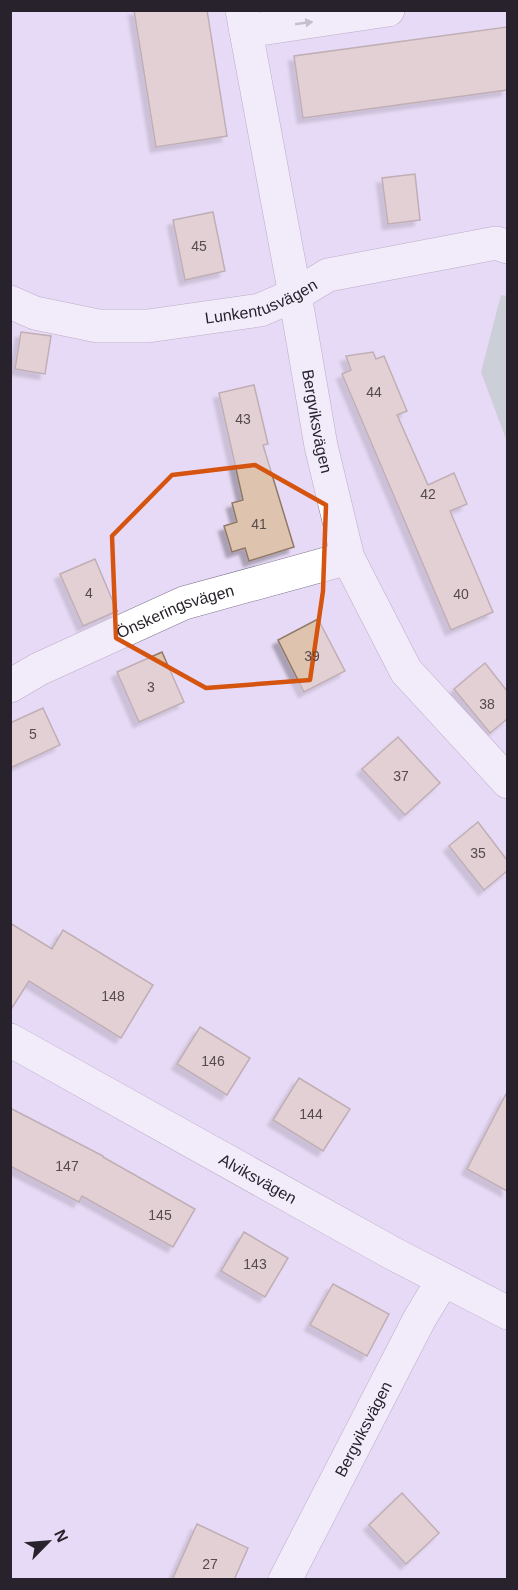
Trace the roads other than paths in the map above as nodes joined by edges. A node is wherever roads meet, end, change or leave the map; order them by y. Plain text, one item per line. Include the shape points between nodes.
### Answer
1 (388, 10) edge
2 (244, 21) edge
3 (507, 247) edge
4 (295, 295) junction
5 (10, 302) edge
6 (348, 558) junction
7 (10, 686) edge
8 (507, 782) edge
9 (10, 1040) edge
10 (443, 1280) junction
11 (507, 1313) edge
12 (285, 1580) edge

2 -> 1 street
2 - 4 street, Bergviksvägen
3 - 4 street, Lunkentusvägen via 496,243 328,275
4 - 5 street, Lunkentusvägen via 260,310 148,326 98,326 35,314
4 - 6 street, Bergviksvägen via 321,446
6 - 7 street, Önskeringsvägen via 184,603
6 - 8 street, Bergviksvägen via 406,671
9 - 10 street, Alviksvägen
10 - 11 street, Alviksvägen
10 - 12 street, Bergviksvägen

